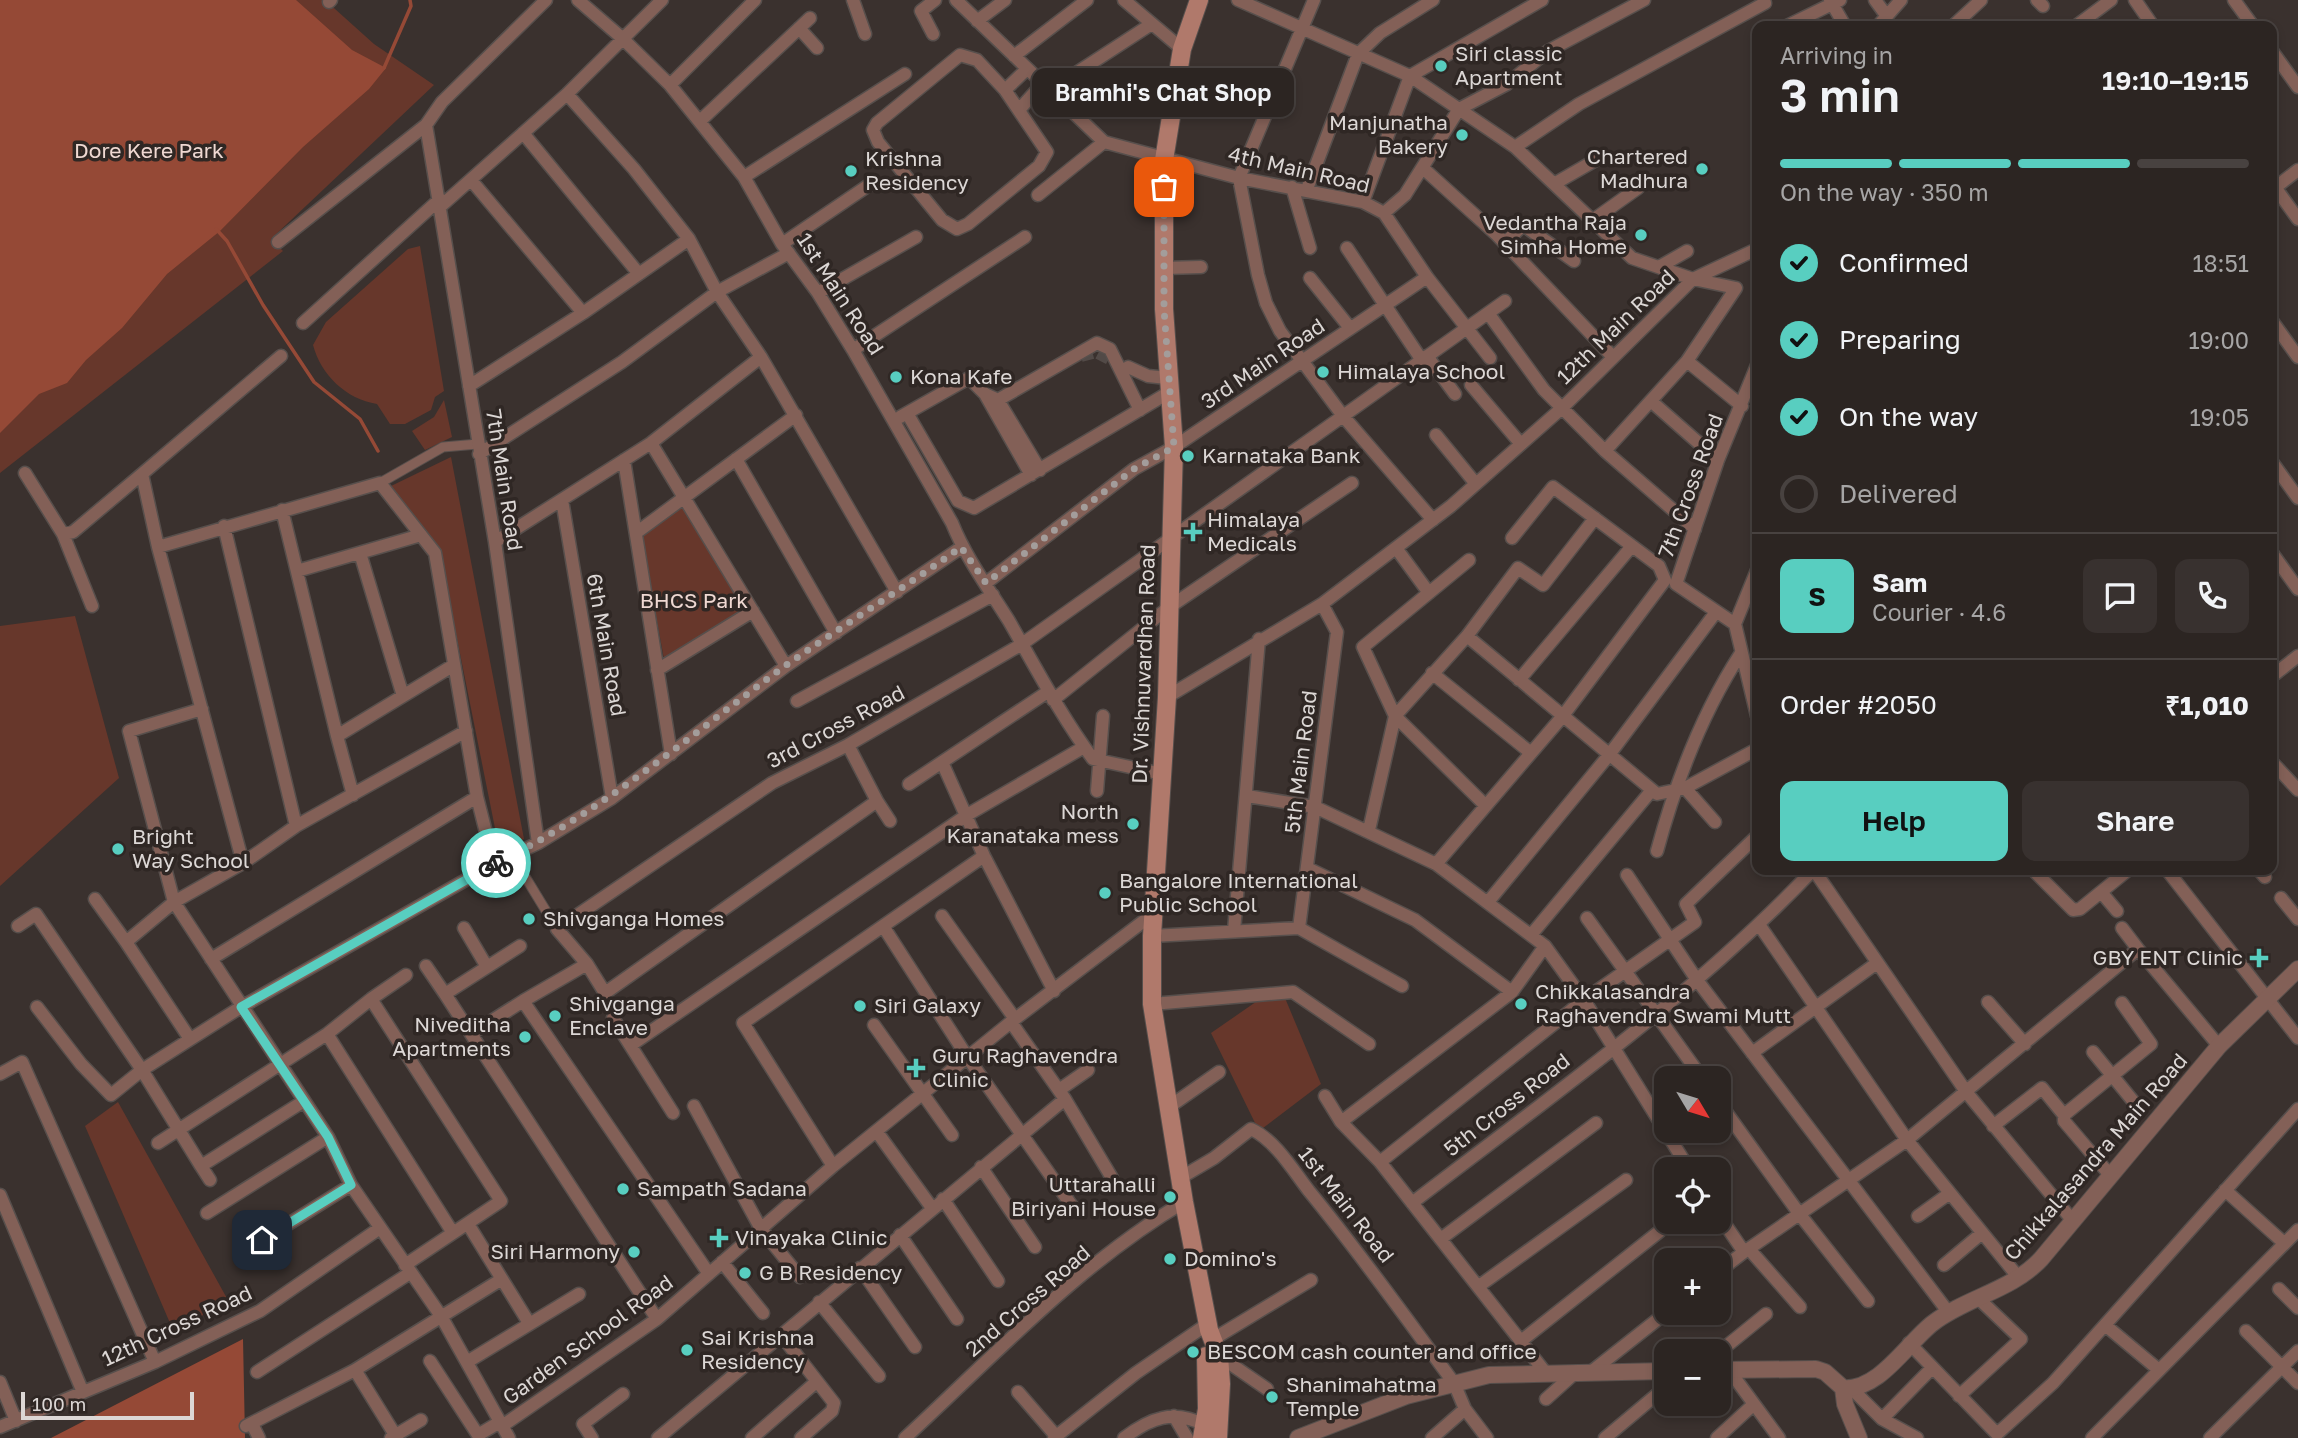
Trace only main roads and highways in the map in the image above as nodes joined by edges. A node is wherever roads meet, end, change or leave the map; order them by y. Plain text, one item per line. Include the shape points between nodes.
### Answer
1 (1199, 0) edge
2 (1211, 1330) junction
3 (1213, 1435) edge

1 - 2 main road, Dr. Vishnuvardhan Road via 1182,49 1164,160 1168,385 1174,447 1152,1004 1184,1202
2 - 3 main road, Dr. Vishnuvardhan Road via 1221,1384
2 - 3 main road, Dr. Vishnuvardhan Road via 1204,1339

